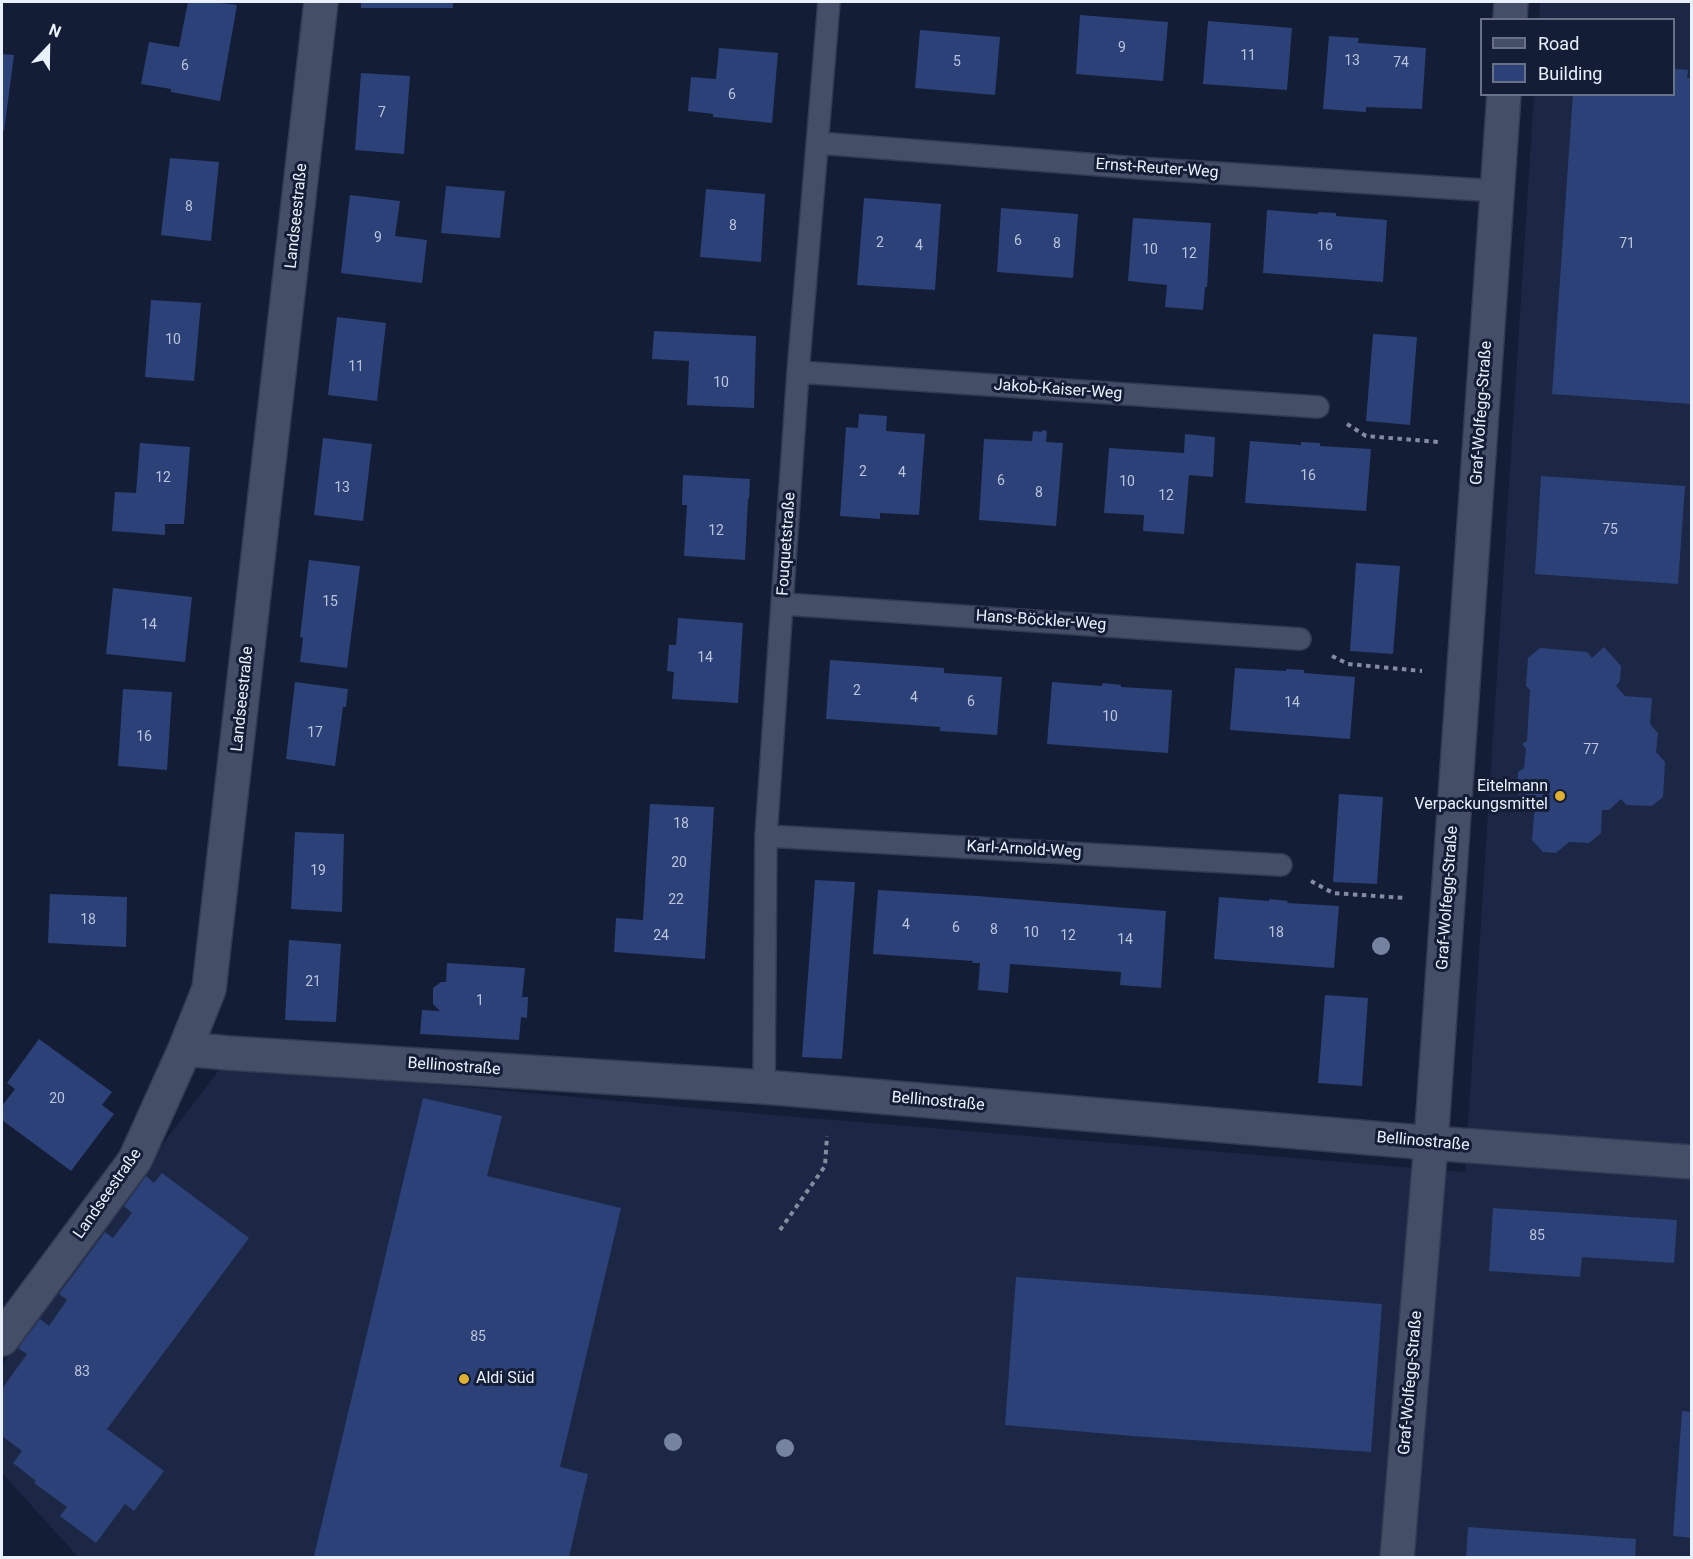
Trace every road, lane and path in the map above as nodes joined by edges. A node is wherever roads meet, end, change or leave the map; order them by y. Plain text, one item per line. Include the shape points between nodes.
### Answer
1 (321, 2) edge
2 (829, 2) edge
3 (1511, 2) edge
4 (1510, 18) edge
5 (1504, 96) edge
6 (818, 143) junction
7 (1497, 191) junction
8 (798, 372) junction
9 (1318, 407) joint
10 (1479, 446) junction
11 (783, 604) junction
12 (1300, 639) joint
13 (1463, 674) junction
14 (766, 836) junction
15 (1281, 865) joint
16 (1448, 902) junction
17 (185, 1049) junction
18 (764, 1087) junction
19 (1431, 1143) junction
20 (1692, 1162) edge
21 (825, 1166) dead end
22 (780, 1230) dead end
23 (2, 1339) edge
24 (1397, 1557) edge

1 - 17 street, Landseestraße via 209,989
2 - 6 lane, Fouquetstraße
3 - 4 street
5 - 7 street, Graf-Wolfegg-Straße
6 - 7 lane, Ernst-Reuter-Weg
6 - 8 lane, Fouquetstraße
7 - 10 street, Graf-Wolfegg-Straße
8 - 9 lane, Jakob-Kaiser-Weg
8 - 11 lane, Fouquetstraße
9 - 10 path via 1366,436
10 - 13 street, Graf-Wolfegg-Straße
11 - 12 lane, Hans-Böckler-Weg
11 - 14 lane, Fouquetstraße
12 - 13 path via 1348,664
13 - 16 street, Graf-Wolfegg-Straße
14 - 15 lane, Karl-Arnold-Weg
14 - 18 lane, Fouquetstraße
15 - 16 path via 1334,893
16 - 19 street, Graf-Wolfegg-Straße
17 - 18 street, Bellinostraße
17 - 23 street, Landseestraße via 135,1160
18 - 19 street, Bellinostraße
19 - 20 street, Bellinostraße
19 - 24 street, Graf-Wolfegg-Straße
21 - 22 path

